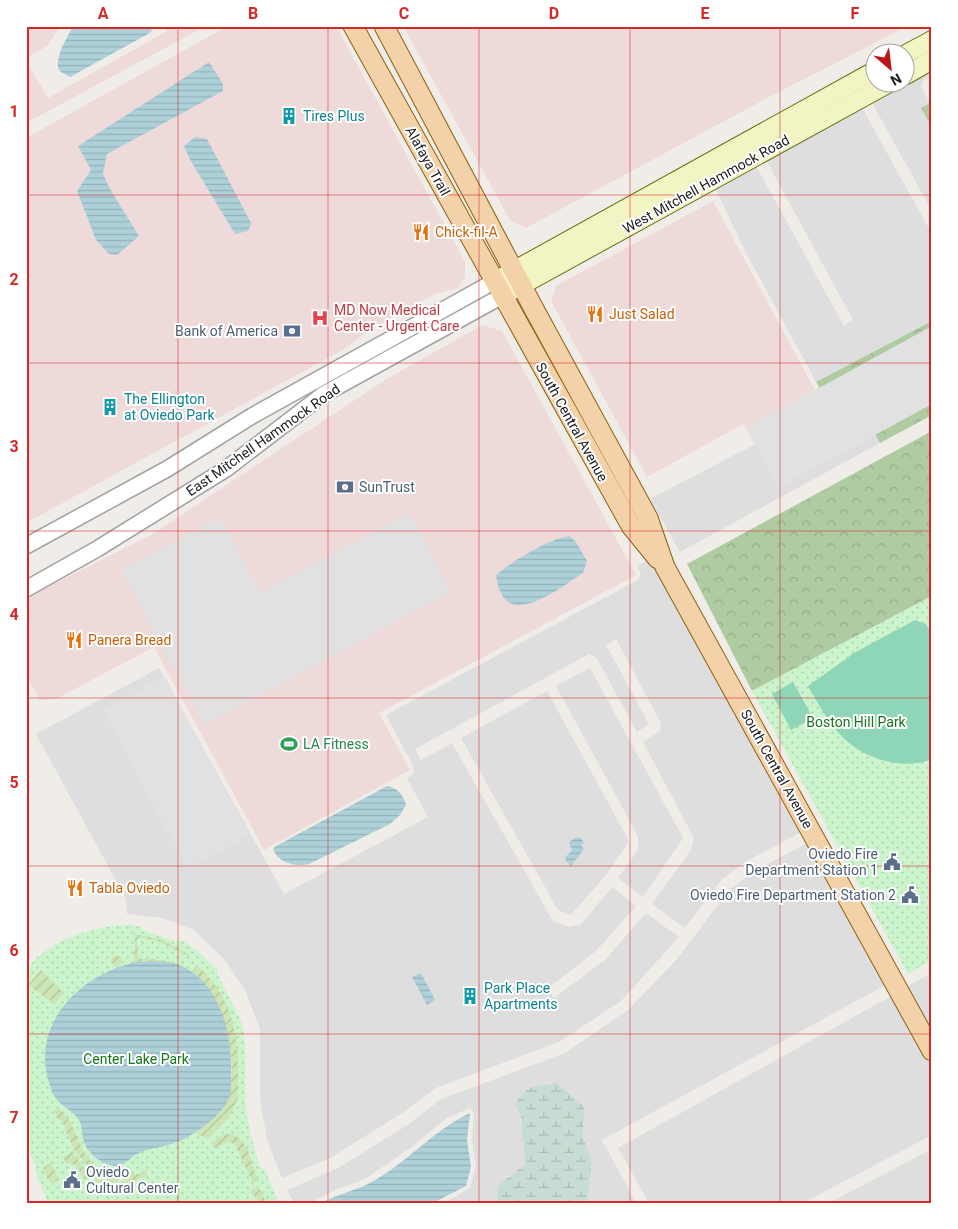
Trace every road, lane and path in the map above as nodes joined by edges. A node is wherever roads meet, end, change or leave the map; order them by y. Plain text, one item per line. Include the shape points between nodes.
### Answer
1 (353, 26) edge
2 (381, 28) edge
3 (927, 42) edge
4 (916, 48) edge
5 (932, 60) edge
6 (916, 61) edge
7 (916, 69) edge
8 (866, 75) edge
9 (869, 92) edge
10 (874, 92) edge
11 (863, 98) junction
12 (774, 126) junction
13 (745, 162) junction
14 (518, 278) junction
15 (498, 289) junction
16 (26, 546) edge
17 (666, 567) junction
18 (26, 589) edge
19 (932, 1051) edge

1 - 15 main road, Alafaya Trail
2 - 14 main road, Alafaya Trail
3 - 4 main road
3 - 6 main road
5 - 7 main road
8 - 12 main road, West Mitchell Hammock Road
9 - 11 main road
10 - 11 main road, West Mitchell Hammock Road
11 - 13 main road, West Mitchell Hammock Road
12 - 13 main road via 774,138 752,152
12 - 14 main road, West Mitchell Hammock Road
13 - 14 main road, West Mitchell Hammock Road
14 - 15 main road
14 - 17 main road, South Central Avenue via 648,518
15 - 16 street, East Mitchell Hammock Road via 252,416 166,469
15 - 17 main road, South Central Avenue via 631,526
15 - 18 street, East Mitchell Hammock Road via 324,394 221,472
17 - 19 main road, South Central Avenue

